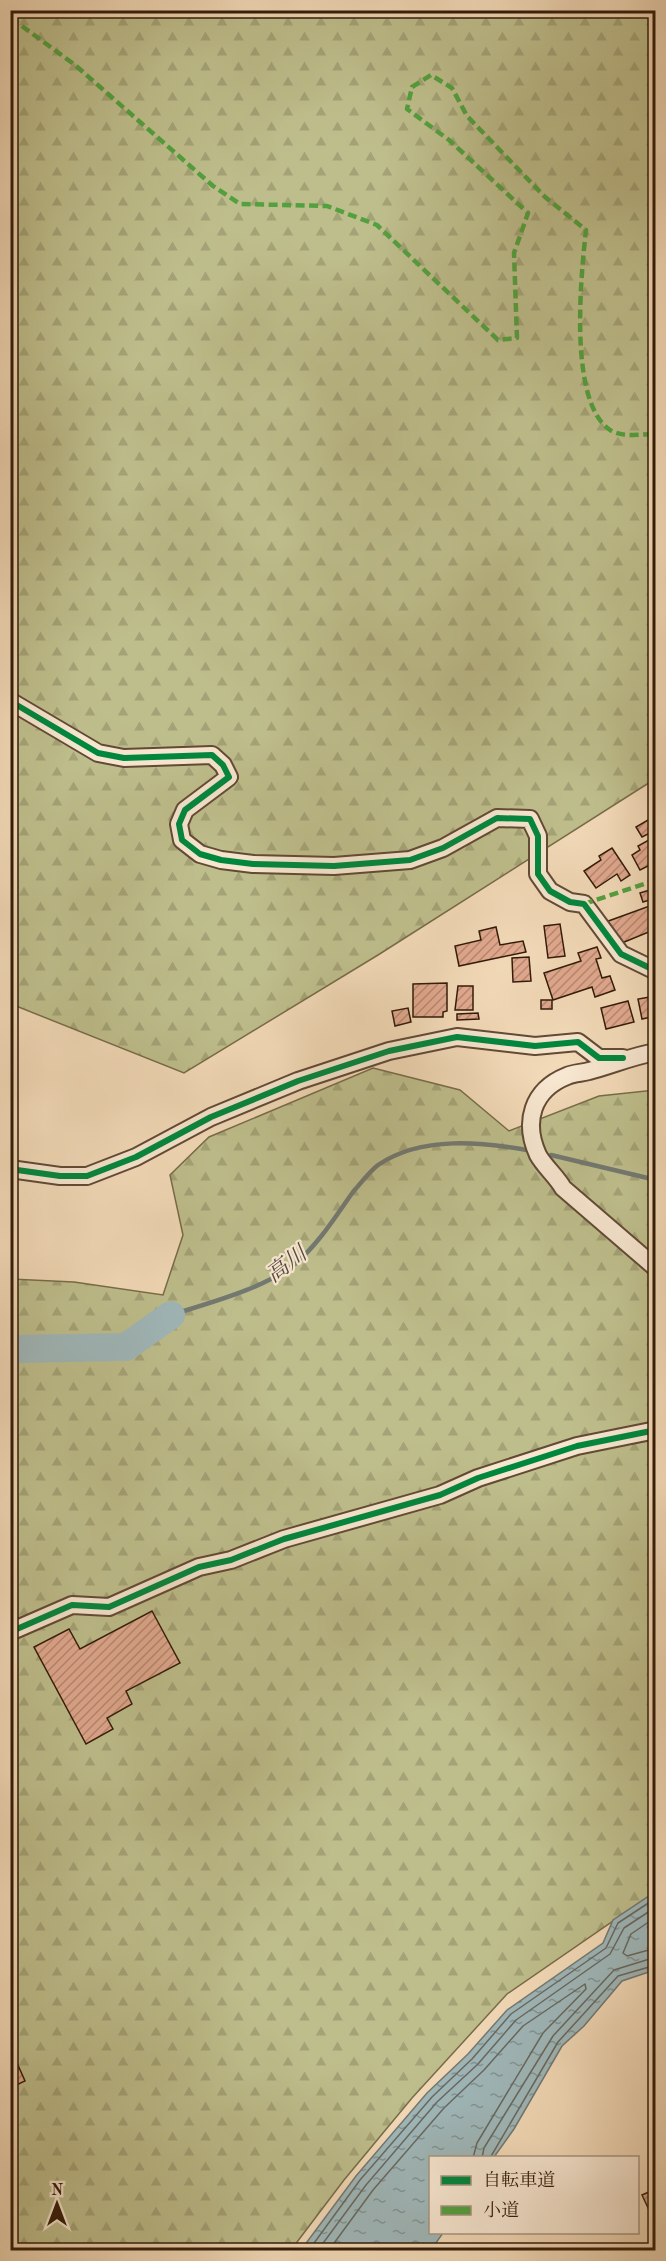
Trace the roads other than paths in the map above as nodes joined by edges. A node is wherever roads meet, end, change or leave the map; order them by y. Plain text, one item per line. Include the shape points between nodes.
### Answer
1 (10, 701) edge
2 (656, 971) edge
3 (656, 1052) edge
4 (622, 1058) junction
5 (10, 1169) edge
6 (656, 1268) edge
7 (656, 1430) edge
8 (10, 1632) edge

1 - 2 street via 98,753 124,758 212,755 229,777 185,810 179,824 182,840 200,854 221,860 334,866 410,860 443,848 497,818 530,819 538,836 538,874 550,891 570,902 584,904 621,954
3 - 4 street
4 - 5 street via 599,1058 578,1042 535,1046 457,1037 389,1051 298,1081 211,1117 136,1158 87,1176
4 - 6 street via 567,1075 543,1089 531,1114 534,1142 539,1157 564,1188
7 - 8 street via 577,1446 440,1494 199,1567 108,1607 72,1605

